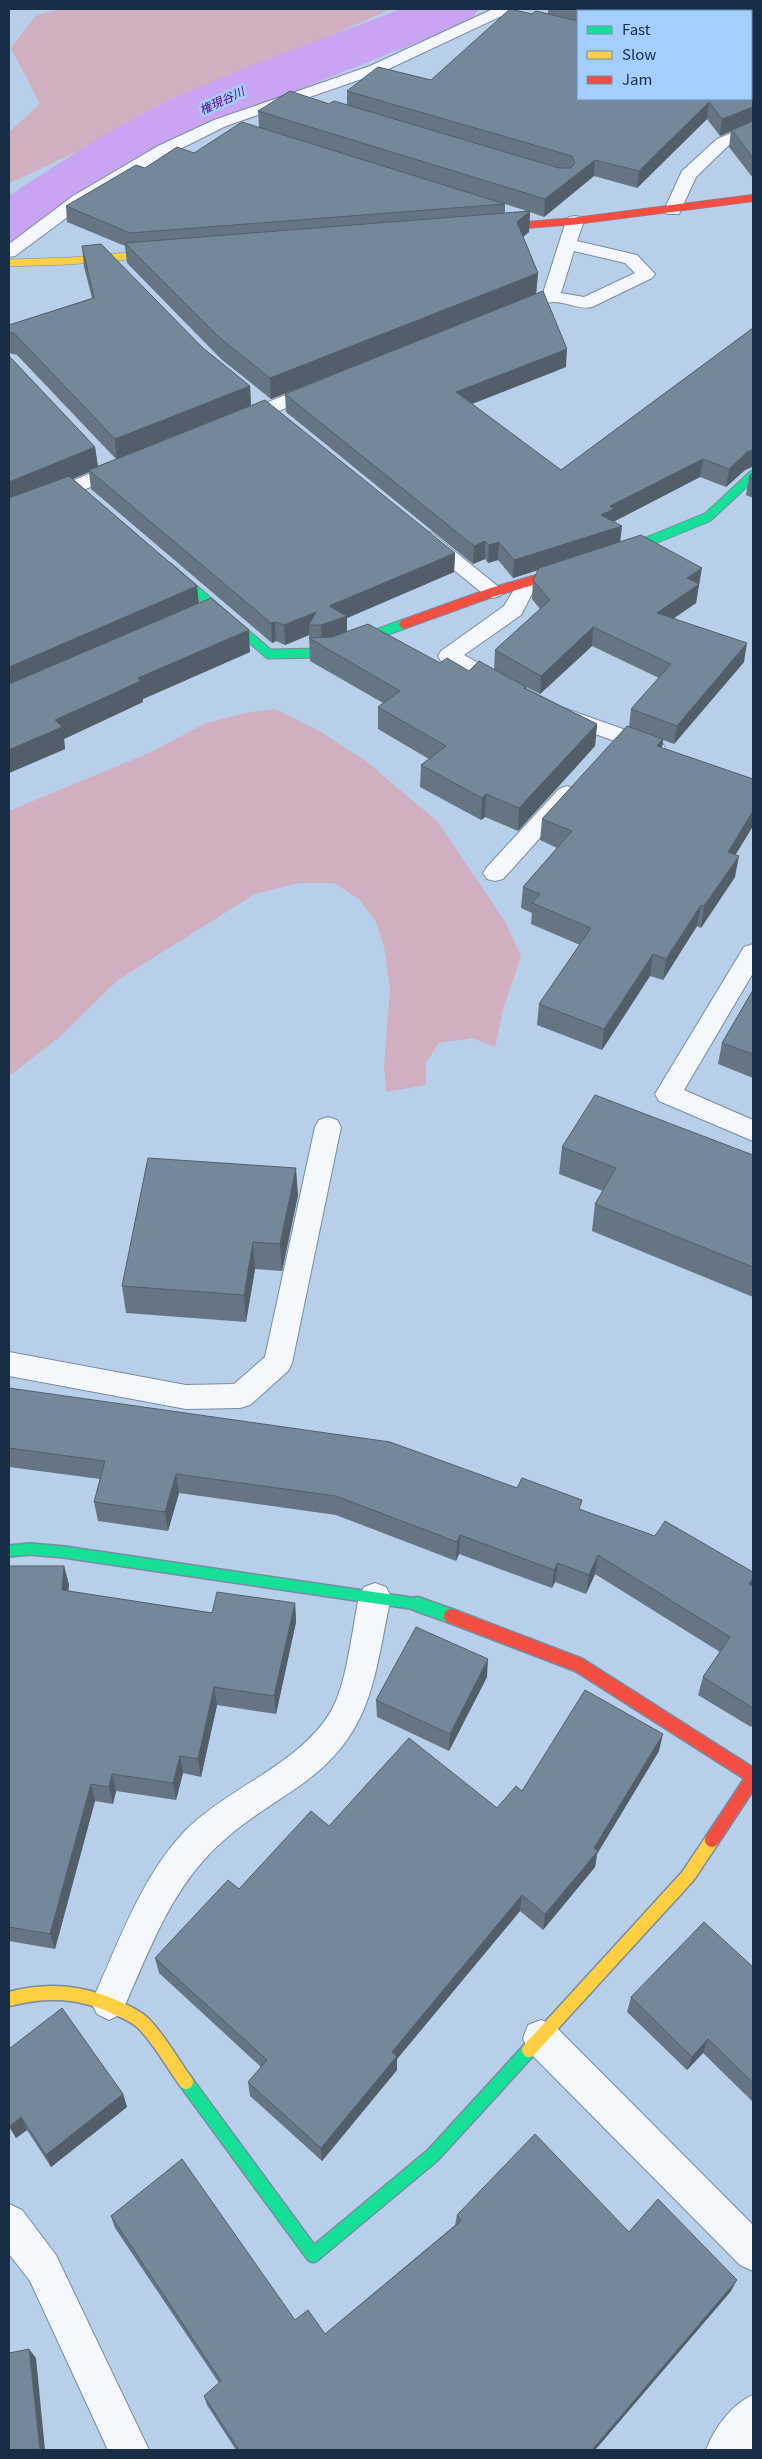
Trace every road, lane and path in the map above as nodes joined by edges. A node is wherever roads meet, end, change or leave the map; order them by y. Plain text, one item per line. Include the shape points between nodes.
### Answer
1 (507, 13) edge
2 (289, 97) junction
3 (317, 106) edge
4 (220, 123) junction
5 (753, 129) edge
6 (248, 132) edge
7 (753, 198) edge
8 (673, 210) junction
9 (503, 212) edge
10 (575, 221) junction
11 (540, 223) junction
12 (477, 229) edge
13 (568, 244) junction
14 (9, 252) edge
15 (175, 252) edge
16 (108, 257) junction
17 (9, 263) edge
18 (122, 272) edge
19 (551, 296) junction
20 (496, 318) edge
21 (341, 379) edge
22 (261, 403) junction
23 (283, 421) edge
24 (222, 427) edge
25 (100, 456) dead end
26 (141, 459) edge
27 (113, 470) junction
28 (753, 476) edge
29 (74, 490) edge
30 (410, 525) edge
31 (157, 557) edge
32 (606, 558) edge
33 (579, 567) edge
34 (527, 584) junction
35 (493, 592) junction
36 (674, 756) edge
37 (580, 779) edge
38 (495, 872) dead end
39 (753, 953) edge
40 (328, 1127) dead end
41 (753, 1131) edge
42 (9, 1364) edge
43 (9, 1551) edge
44 (375, 1597) junction
45 (753, 1777) edge
46 (9, 2000) edge
47 (109, 2002) junction
48 (540, 2038) junction
49 (9, 2223) edge
50 (753, 2252) edge
51 (753, 2415) edge
52 (129, 2450) edge
53 (726, 2450) edge

1 - 2 street via 376,69
2 - 3 street
2 - 4 street
4 - 6 street
4 - 14 street via 164,150 79,200
5 - 8 street via 723,142 688,175
7 - 8 street
8 - 10 street
9 - 11 street
10 - 11 street
10 - 13 street
11 - 12 street
13 - 19 street
13 - 19 street via 631,260 646,274 586,303
15 - 16 street
16 - 17 street
16 - 18 street
19 - 20 street
21 - 22 street
22 - 23 street
22 - 24 street
25 - 27 street
26 - 27 street
27 - 29 street
28 - 32 street via 708,517
30 - 35 street
31 - 35 street via 208,612 268,654 324,653
33 - 34 street
34 - 35 street
34 - 36 street via 513,610 449,656 613,743
37 - 38 street
39 - 41 street via 668,1094
40 - 42 street via 278,1363 240,1396 186,1397
43 - 44 street via 64,1552
44 - 45 street via 422,1605 578,1665
44 - 47 street via 354,1686 342,1721 319,1751 218,1823 182,1860 158,1895
45 - 48 street via 688,1876
46 - 47 street via 54,1990 86,1994
47 - 48 street via 142,2022 313,2255 433,2155
48 - 50 street
49 - 52 street via 43,2268
51 - 53 street

